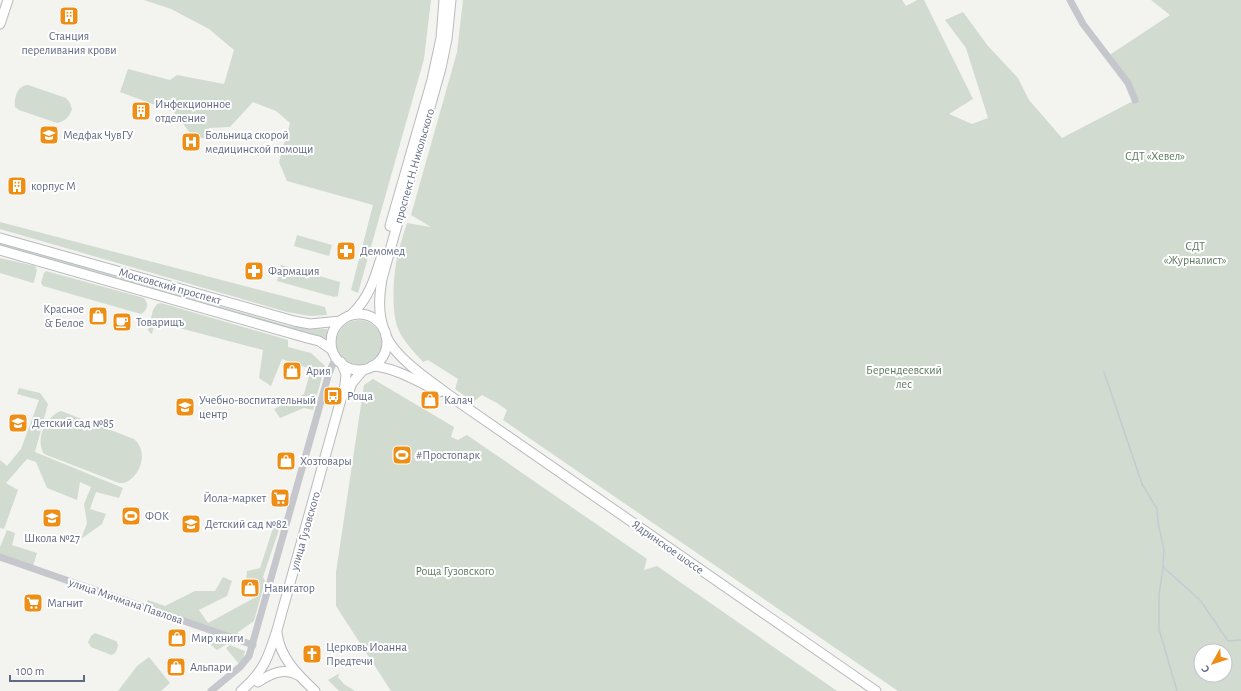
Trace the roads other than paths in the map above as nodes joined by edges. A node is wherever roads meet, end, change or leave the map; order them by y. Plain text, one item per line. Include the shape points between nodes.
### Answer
1 (3, 0) edge
2 (8, 0) edge
3 (444, 0) edge
4 (451, 0) edge
5 (1070, 0) edge
6 (0, 9) edge
7 (0, 24) edge
8 (1135, 100) dead end
9 (0, 238) edge
10 (0, 250) edge
11 (352, 314) junction
12 (340, 321) junction
13 (385, 333) junction
14 (336, 356) junction
15 (372, 366) junction
16 (363, 370) junction
17 (460, 403) junction
18 (0, 557) edge
19 (279, 630) junction
20 (278, 640) junction
21 (253, 645) junction
22 (271, 657) junction
23 (286, 659) junction
24 (297, 665) junction
25 (301, 677) junction
26 (258, 682) junction
27 (316, 688) edge
28 (211, 691) edge
29 (241, 691) edge
30 (248, 691) edge
31 (876, 691) edge

1 - 6 main road
2 - 7 main road
3 - 11 main road, проспект Н.Никольского via 441,38 432,80 380,262 366,297
4 - 13 main road, проспект Н.Никольского via 442,68 382,279 379,301
5 - 8 street via 1083,24 1128,83
9 - 12 main road, Московский проспект via 294,321 310,324
10 - 14 main road, Московский проспект via 319,341
11 - 12 main road
11 - 13 main road via 371,317
12 - 14 main road via 332,332 331,344
13 - 15 main road via 386,351
13 - 17 main road, Ядринское шоссе via 391,346 407,362
14 - 16 main road via 349,368
14 - 19 main road, улица Гузовского via 346,374 345,385
14 - 21 street via 329,373
15 - 16 main road
15 - 17 main road, Ядринское шоссе via 389,369
16 - 19 main road, улица Гузовского via 350,386
17 - 31 main road, Ядринское шоссе
18 - 21 street, улица Мичмана Павлова
19 - 20 main road
19 - 22 main road, улица Гузовского
19 - 24 main road via 284,646
20 - 22 main road, улица Гузовского
20 - 23 main road
21 - 28 street via 244,664
22 - 23 main road
22 - 26 main road, улица Гузовского via 269,666
22 - 29 main road, улица Гузовского
23 - 24 main road
23 - 25 main road
24 - 27 main road
25 - 26 main road via 284,671
25 - 27 main road
26 - 30 main road, улица Гузовского

